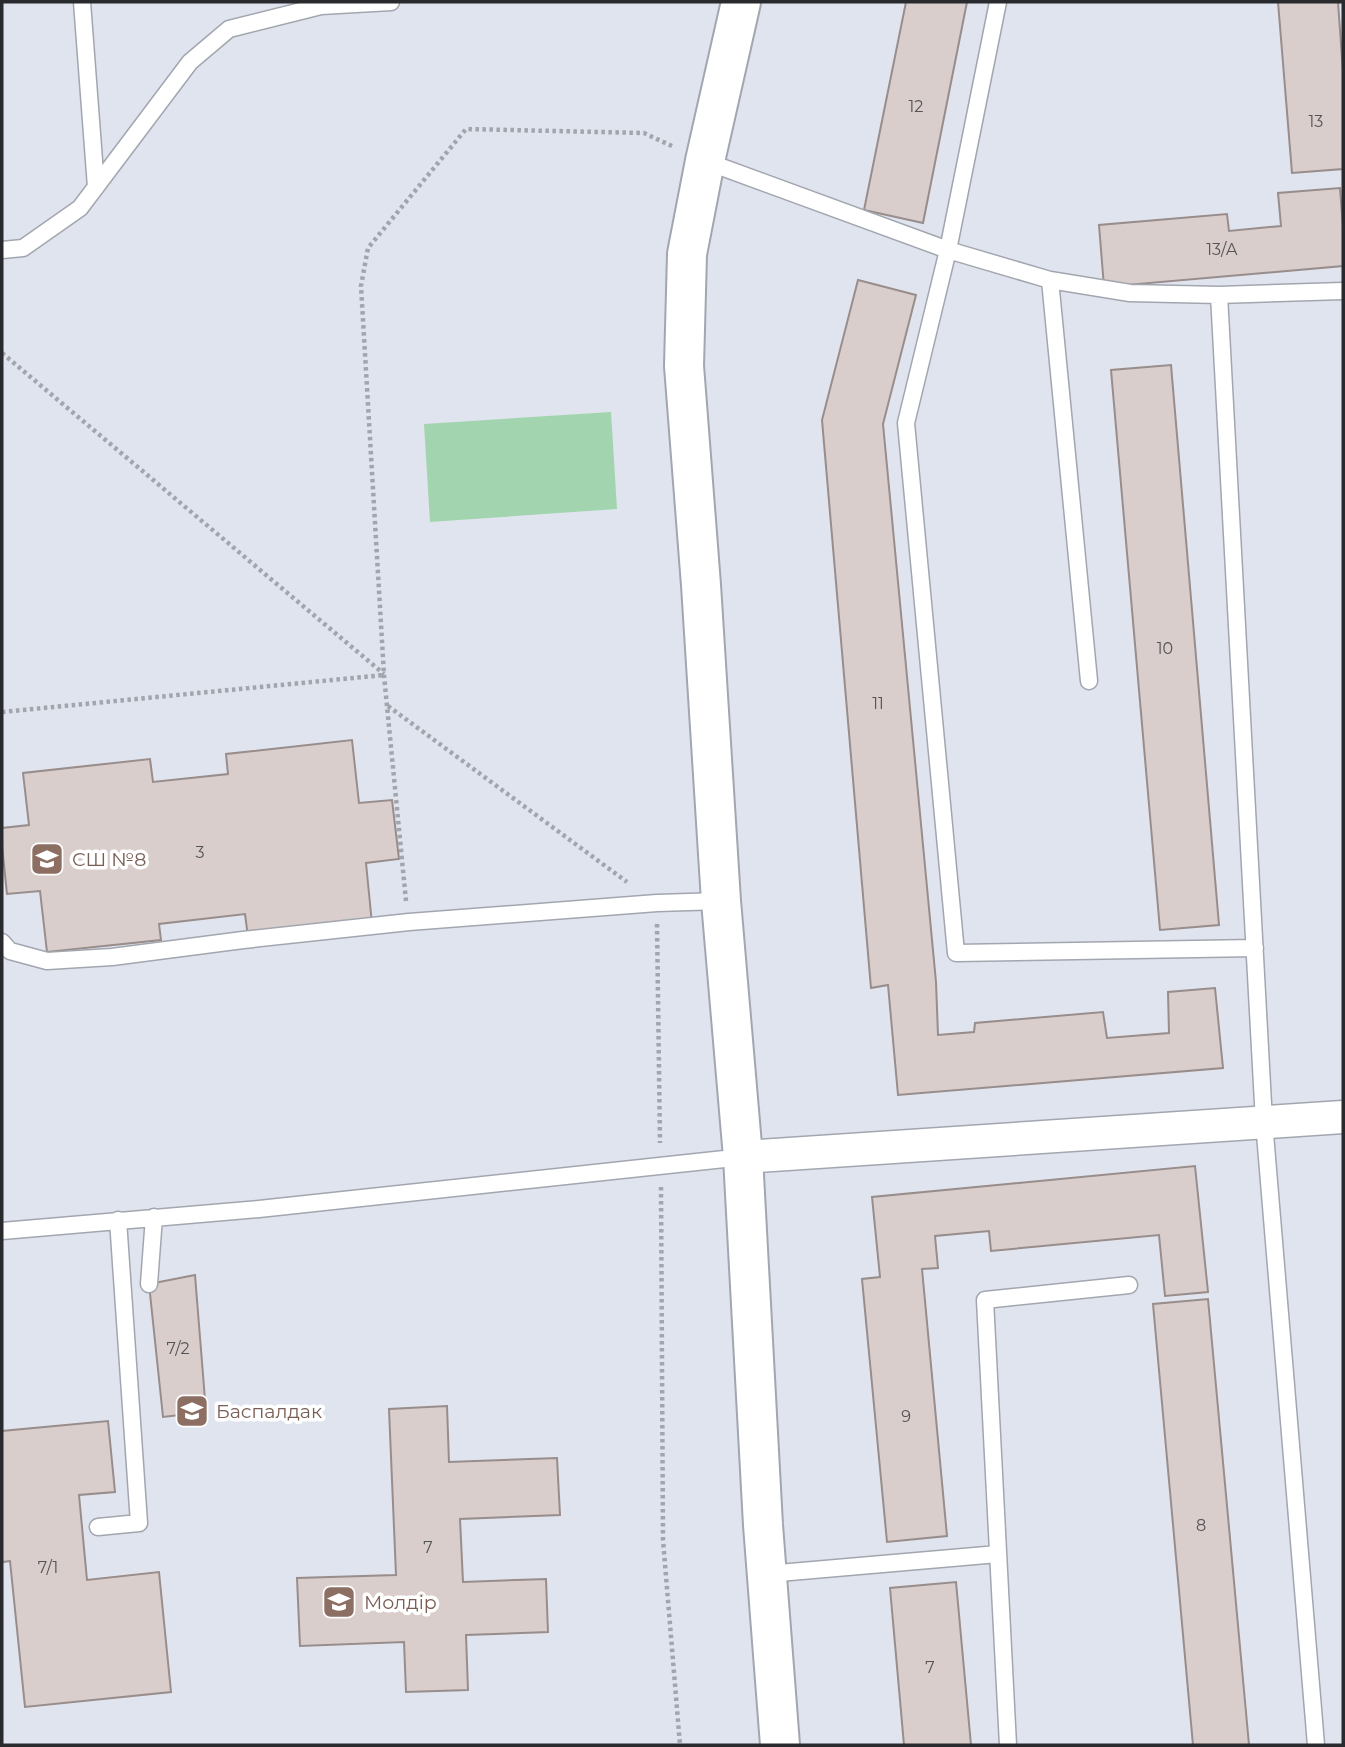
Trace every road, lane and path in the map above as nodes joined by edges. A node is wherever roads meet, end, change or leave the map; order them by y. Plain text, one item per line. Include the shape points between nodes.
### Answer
1 (82, 2) edge
2 (391, 2) edge
3 (741, 2) edge
4 (998, 2) edge
5 (321, 4) edge
6 (705, 161) junction
7 (96, 187) junction
8 (2, 250) edge
9 (948, 250) junction
10 (1050, 281) junction
11 (1343, 291) edge
12 (1219, 295) junction
13 (2, 353) edge
14 (384, 674) junction
15 (1089, 681) dead end
16 (2, 712) edge
17 (721, 901) junction
18 (409, 922) junction
19 (2, 942) edge
20 (1255, 948) junction
21 (1343, 1117) edge
22 (1264, 1122) junction
23 (743, 1157) junction
24 (660, 1166) junction
25 (154, 1217) junction
26 (118, 1220) junction
27 (2, 1231) edge
28 (149, 1284) dead end
29 (1129, 1285) dead end
30 (97, 1527) dead end
31 (998, 1554) junction
32 (766, 1574) junction
33 (680, 1745) edge
34 (780, 1745) edge
35 (1008, 1745) edge
36 (1316, 1745) edge

1 - 7 lane
2 - 5 lane
3 - 6 street
4 - 9 lane
5 - 7 lane via 229,29 190,62
6 - 9 lane
6 - 14 path via 644,134 466,129 368,248 361,285
6 - 17 street via 687,254 684,366
7 - 8 lane via 80,208 23,248
9 - 10 lane
9 - 20 lane via 906,423 956,953
10 - 12 lane via 1130,293
10 - 15 lane
11 - 12 lane
12 - 20 lane
13 - 14 path
14 - 16 path
14 - 18 path
17 - 18 lane
17 - 23 street
18 - 19 lane via 47,961 10,951
20 - 22 lane
21 - 22 street
22 - 23 street
22 - 36 lane
23 - 24 lane
23 - 32 street
24 - 25 lane
24 - 33 path via 663,1540
25 - 26 lane
25 - 28 lane
26 - 27 lane
26 - 30 lane via 139,1523
29 - 31 lane via 985,1300
31 - 32 lane
31 - 35 lane
32 - 34 street

